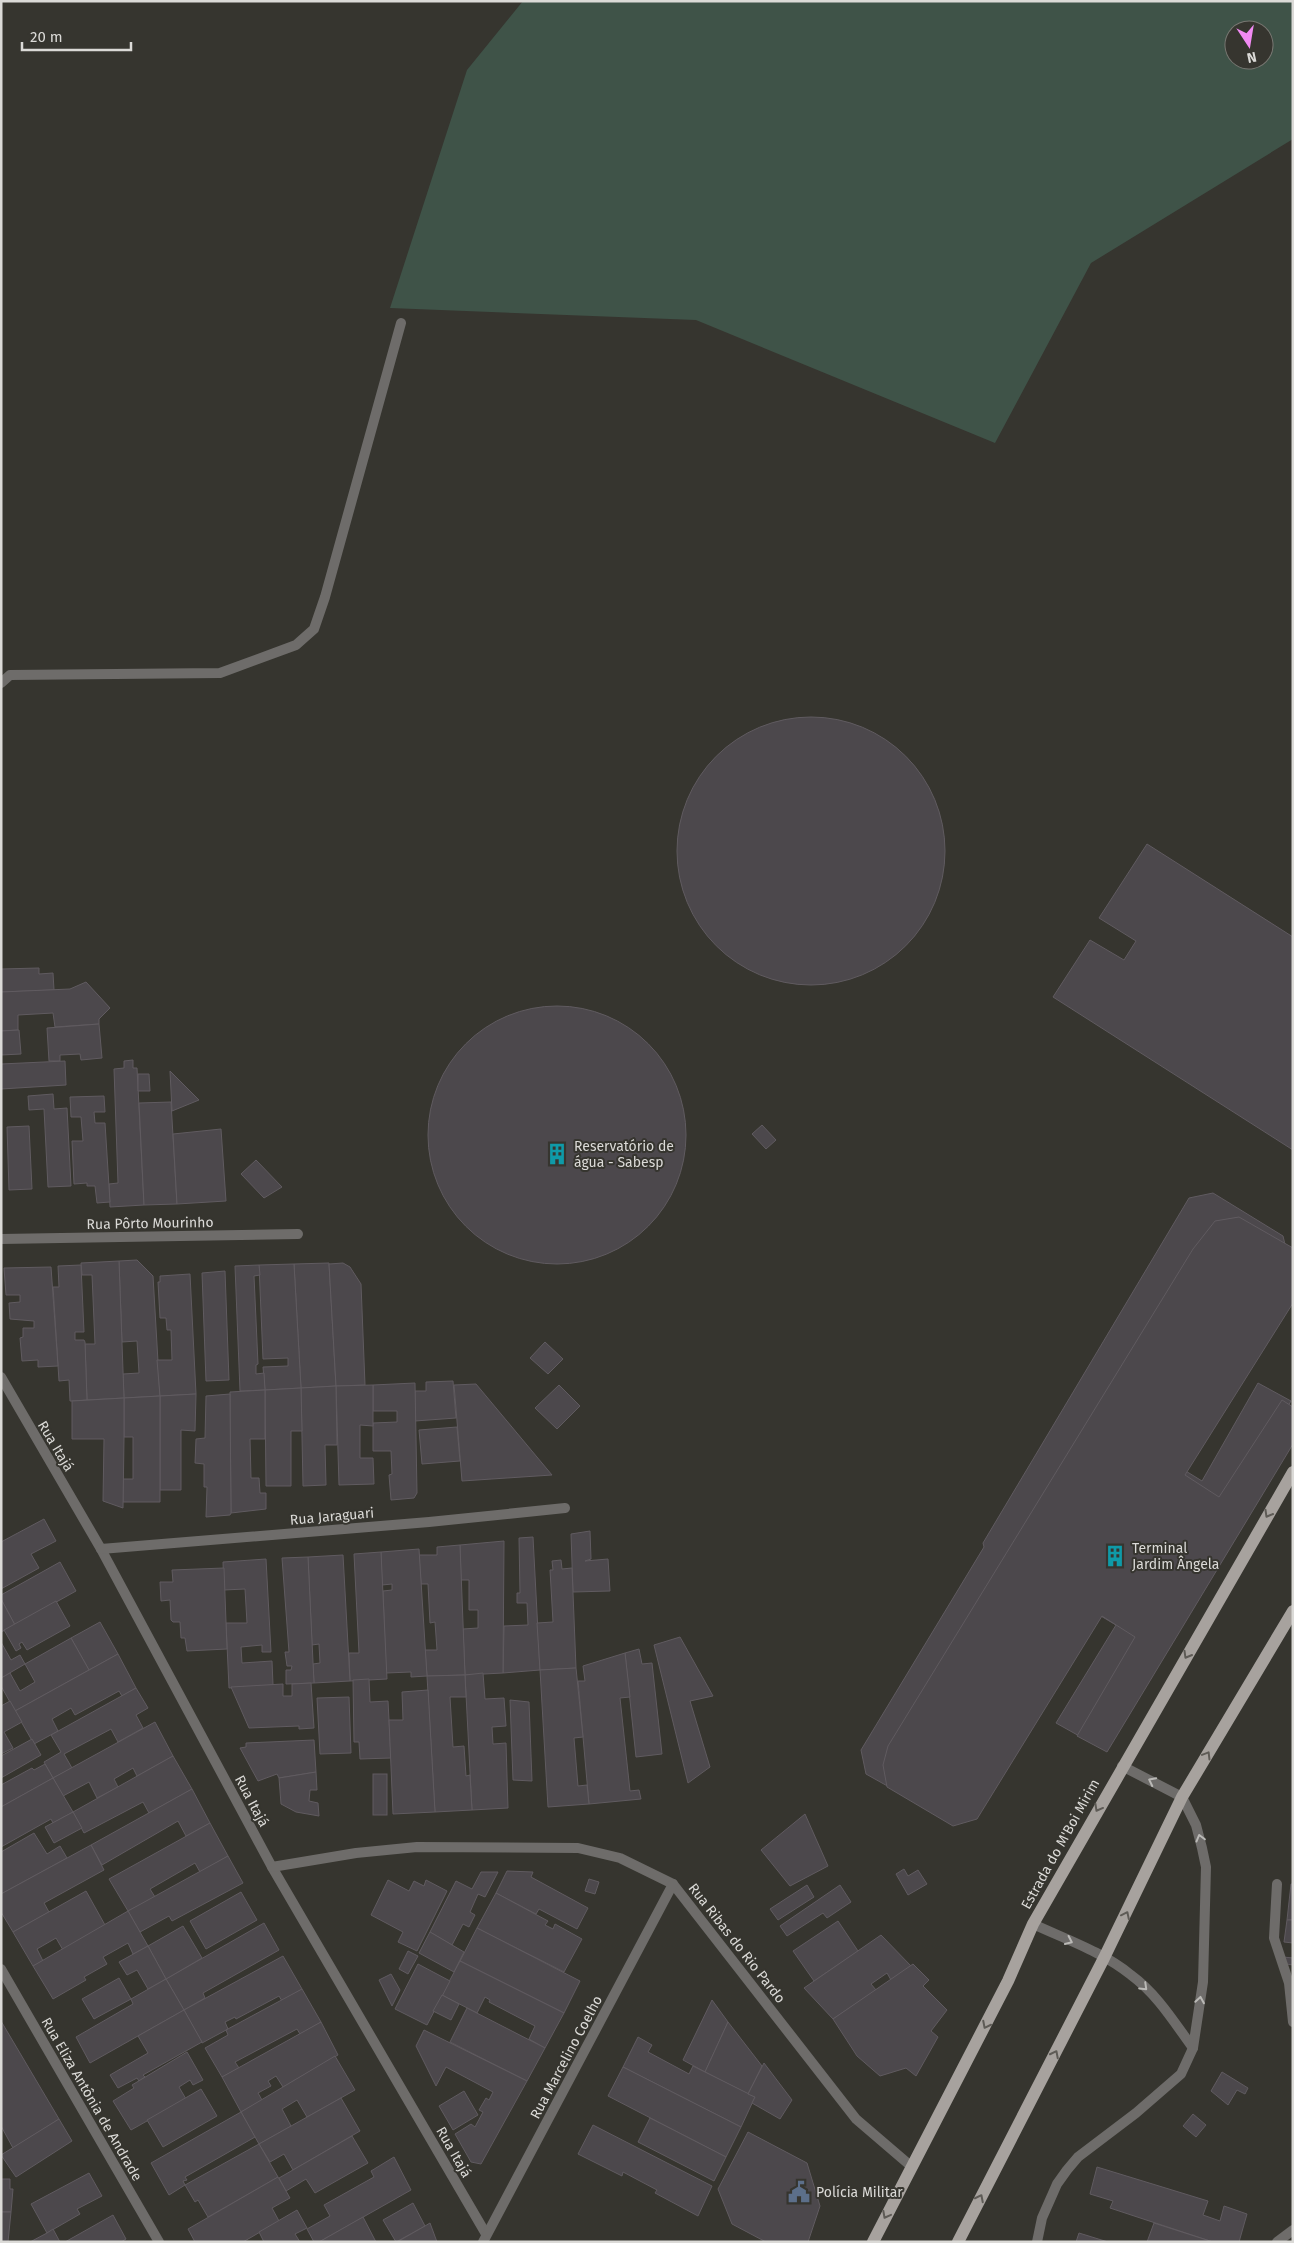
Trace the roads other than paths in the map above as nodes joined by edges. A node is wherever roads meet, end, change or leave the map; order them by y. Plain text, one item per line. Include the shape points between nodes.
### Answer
1 (401, 322) dead end
2 (1, 683) edge
3 (298, 1234) dead end
4 (1, 1239) edge
5 (1, 1377) edge
6 (1293, 1472) edge
7 (565, 1508) dead end
8 (102, 1549) junction
9 (1293, 1611) edge
10 (1122, 1766) junction
11 (1182, 1797) junction
12 (272, 1867) junction
13 (673, 1884) junction
14 (1277, 1884) dead end
15 (1033, 1924) junction
16 (1104, 1958) junction
17 (1, 1969) edge
18 (1293, 2022) edge
19 (1193, 2048) junction
20 (912, 2167) junction
21 (1293, 2230) edge
22 (485, 2238) edge
23 (159, 2242) edge
24 (873, 2242) edge
25 (958, 2242) edge
26 (1037, 2242) edge
27 (1277, 2242) edge

1 - 2 street via 326,597 314,630 296,645 220,673 10,675
3 - 4 street, Rua Pôrto Mourinho
5 - 8 street, Rua Itajá
6 -> 10 main road, Estrada do M'Boi Mirim
7 - 8 street, Rua Jaraguari
8 - 12 street, Rua Itajá
11 -> 9 main road
11 -> 10 street
10 -> 15 main road, Estrada do M'Boi Mirim
16 -> 11 main road
19 -> 11 street via 1203,1982 1206,1867 1196,1825
12 - 13 street, Rua Ribas do Rio Pardo via 417,1847 578,1848 620,1858
12 - 22 street, Rua Itajá
13 - 20 street, Rua Ribas do Rio Pardo via 856,2119
13 - 22 street, Rua Marcelino Coelho
14 - 18 street via 1274,1938 1288,1983
15 -> 16 street
15 -> 20 main road, Estrada do M'Boi Mirim via 1008,1981
16 -> 19 street via 1131,1974 1161,2003
25 -> 16 main road
17 - 23 street, Rua Eliza Antônia de Andrade
19 - 26 street via 1181,2074 1078,2157 1067,2170 1042,2218
20 -> 24 main road, Estrada do M'Boi Mirim
21 - 27 street

